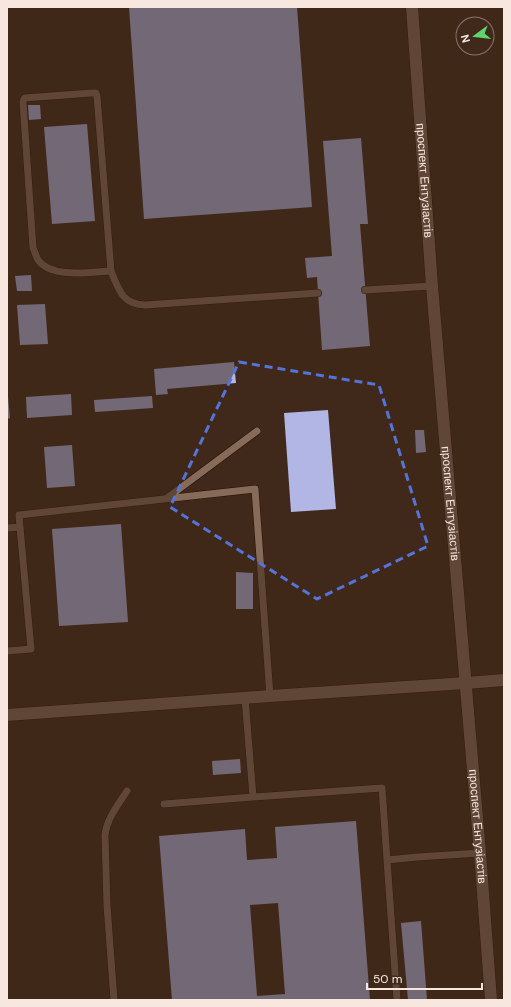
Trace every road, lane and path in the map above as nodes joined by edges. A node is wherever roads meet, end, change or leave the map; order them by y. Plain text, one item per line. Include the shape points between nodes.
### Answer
1 (412, 7) edge
2 (111, 271) junction
3 (432, 286) junction
4 (365, 290) dead end
5 (318, 293) dead end
6 (257, 432) dead end
7 (166, 499) junction
8 (20, 527) junction
9 (7, 528) edge
10 (7, 651) edge
11 (504, 680) edge
12 (466, 683) junction
13 (270, 696) junction
14 (245, 698) junction
15 (7, 715) edge
16 (127, 791) dead end
17 (254, 798) junction
18 (164, 804) dead end
19 (480, 853) junction
20 (387, 860) junction
21 (114, 1000) edge
22 (397, 1000) edge
23 (491, 1000) edge

1 - 3 street, проспект Ентузіастів
2 - 2 lane via 66,274 42,264 35,254 23,102 25,98 96,93
2 - 5 lane via 121,293 131,303 138,305
3 - 4 lane
3 - 12 street, проспект Ентузіастів
6 - 7 lane
7 - 8 lane via 18,515
7 - 13 lane via 255,489
8 - 9 lane
8 - 10 lane via 31,649
11 - 12 street
12 - 13 street
12 - 19 street, проспект Ентузіастів
13 - 14 street
14 - 15 street
14 - 17 lane
16 - 21 lane via 110,817 106,836 107,905
17 - 18 lane
17 - 20 lane via 382,788
19 - 20 lane
19 - 23 street, проспект Ентузіастів
20 - 22 lane

